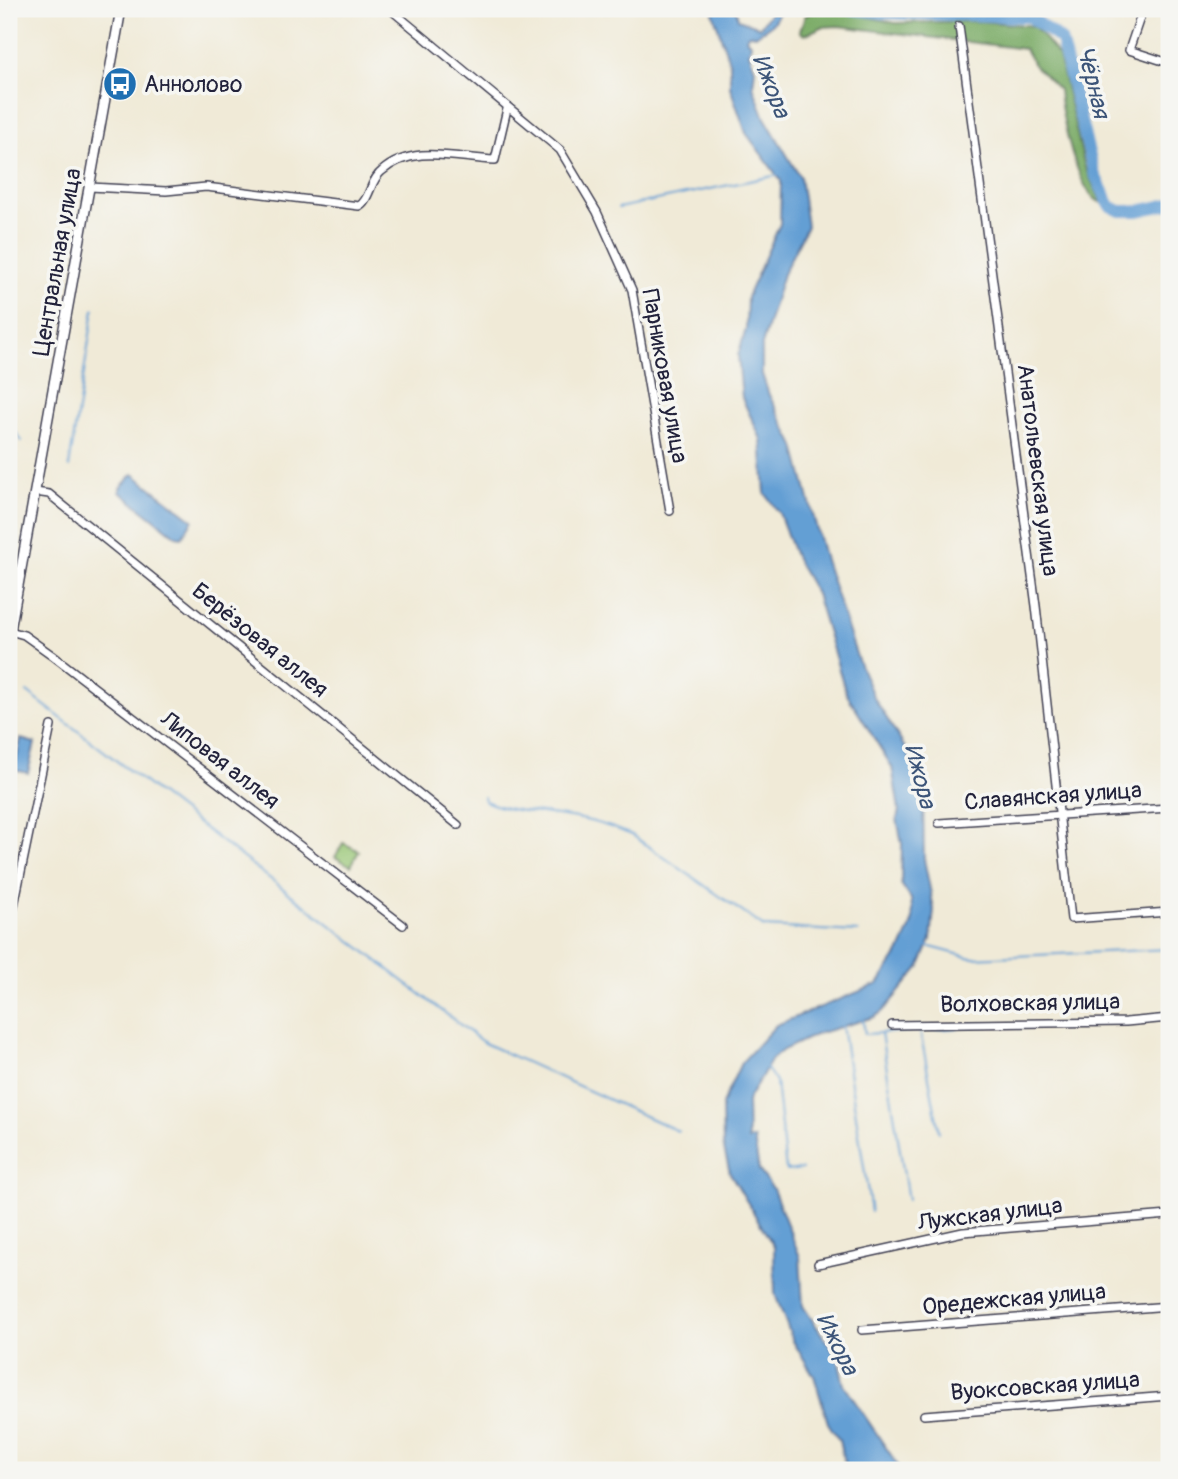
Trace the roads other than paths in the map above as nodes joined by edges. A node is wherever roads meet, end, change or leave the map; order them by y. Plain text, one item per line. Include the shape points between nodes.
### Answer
1 (121, 9) edge
2 (390, 9) edge
3 (1143, 9) edge
4 (959, 26) dead end
5 (1169, 63) edge
6 (507, 109) junction
7 (90, 187) junction
8 (35, 492) junction
9 (670, 511) dead end
10 (9, 634) edge
11 (51, 726) dead end
12 (1169, 808) edge
13 (1062, 815) junction
14 (939, 823) dead end
15 (458, 825) dead end
16 (1169, 912) edge
17 (403, 925) dead end
18 (9, 930) edge
19 (1169, 1018) edge
20 (892, 1025) dead end
21 (1169, 1215) edge
22 (818, 1264) dead end
23 (1169, 1306) edge
24 (862, 1330) dead end
25 (1169, 1396) edge
26 (924, 1415) dead end

1 - 7 main road, Центральная улица
2 - 6 street, Парниковая улица
3 - 5 street via 1129,50
4 - 13 street, Анатольевская улица
6 - 7 street via 495,160 440,154 399,160 375,177 366,202 359,206 206,187 166,191
6 - 9 street, Парниковая улица via 569,161 632,290
7 - 8 main road, Центральная улица
8 - 10 main road, Центральная улица
8 - 15 street, Берёзовая аллея via 49,494
10 - 17 street, Липовая аллея via 24,635 52,655
11 - 18 street
12 - 13 street, Славянская улица
13 - 14 street, Славянская улица
13 - 16 street, Анатольевская улица via 1072,919
19 - 20 street, Волховская улица
21 - 22 street, Лужская улица via 963,1232
23 - 24 street, Оредежская улица
25 - 26 street, Вуоксовская улица

